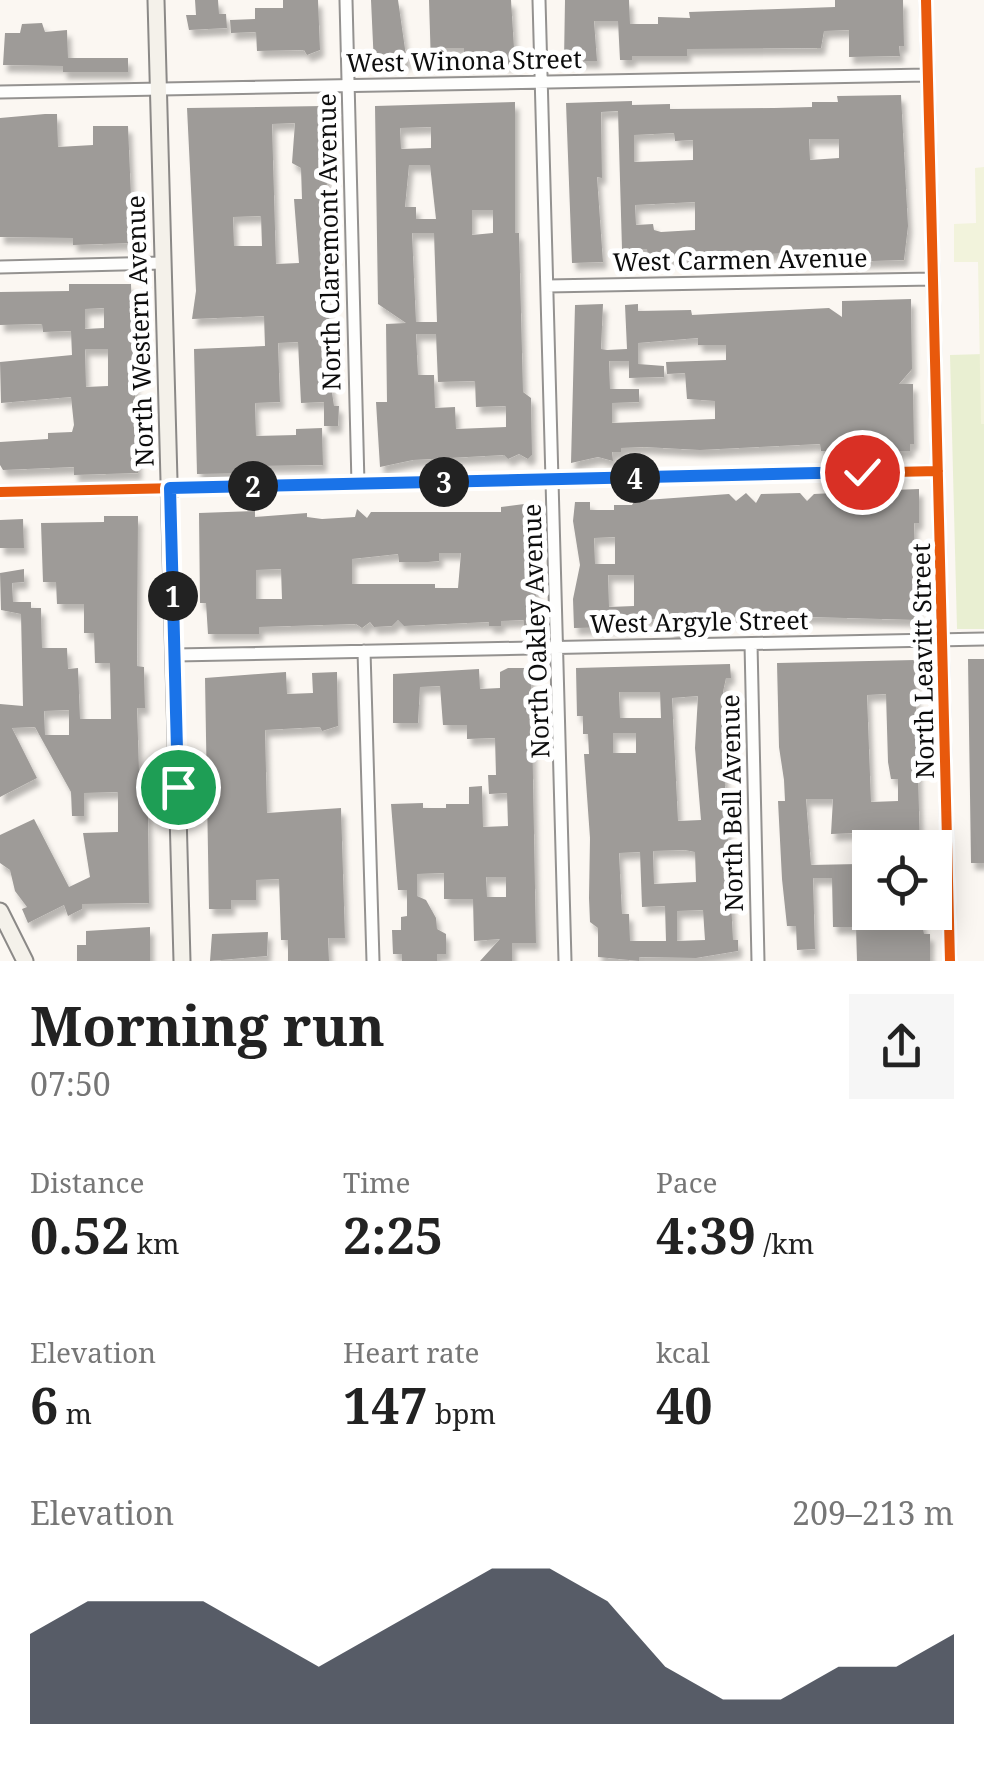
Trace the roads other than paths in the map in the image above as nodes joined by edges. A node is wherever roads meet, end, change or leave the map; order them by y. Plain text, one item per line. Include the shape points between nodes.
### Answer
1 (156, 0) edge
2 (346, 0) edge
3 (539, 0) edge
4 (926, 0) edge
5 (928, 75) junction
6 (541, 82) junction
7 (348, 85) junction
8 (158, 88) junction
9 (0, 92) edge
10 (163, 263) junction
11 (0, 267) edge
12 (933, 279) junction
13 (547, 286) junction
14 (938, 471) junction
15 (552, 479) junction
16 (358, 484) junction
17 (170, 488) junction
18 (0, 492) edge
19 (984, 639) edge
20 (942, 640) junction
21 (751, 644) junction
22 (556, 648) junction
23 (364, 651) junction
24 (174, 655) junction
25 (0, 911) edge
26 (24, 958) edge
27 (6, 961) edge
28 (182, 961) edge
29 (373, 961) edge
30 (565, 961) edge
31 (758, 961) edge
32 (950, 961) edge

1 - 8 main road, North Western Avenue
2 - 7 street, North Claremont Avenue
3 - 6 street, North Oakley Avenue
4 - 5 street, North Leavitt Street
5 - 6 street, West Winona Street
5 - 12 street, North Leavitt Street
6 - 7 street, West Winona Street
6 - 13 street, North Oakley Avenue
7 - 8 street, West Winona Street
7 - 16 street, North Claremont Avenue
8 - 9 street, West Winona Street
8 - 10 main road, North Western Avenue
10 - 11 street
10 - 17 main road, North Western Avenue
12 - 13 street, West Carmen Avenue
12 - 14 street, North Leavitt Street
13 - 15 street, North Oakley Avenue
14 - 15 street
14 - 20 street, North Leavitt Street
15 - 16 street
15 - 22 street, North Oakley Avenue
16 - 17 street
17 - 18 street
17 - 24 main road, North Western Avenue
19 - 20 street, West Argyle Street
20 - 21 street, West Argyle Street
20 - 32 street, North Leavitt Street
21 - 22 street, West Argyle Street
21 - 31 street, North Bell Avenue
22 - 23 street, West Argyle Street
22 - 30 street, North Oakley Avenue
23 - 24 street, West Argyle Street
23 - 29 street
24 - 28 main road, North Western Avenue
25 - 26 main road
26 - 27 street

